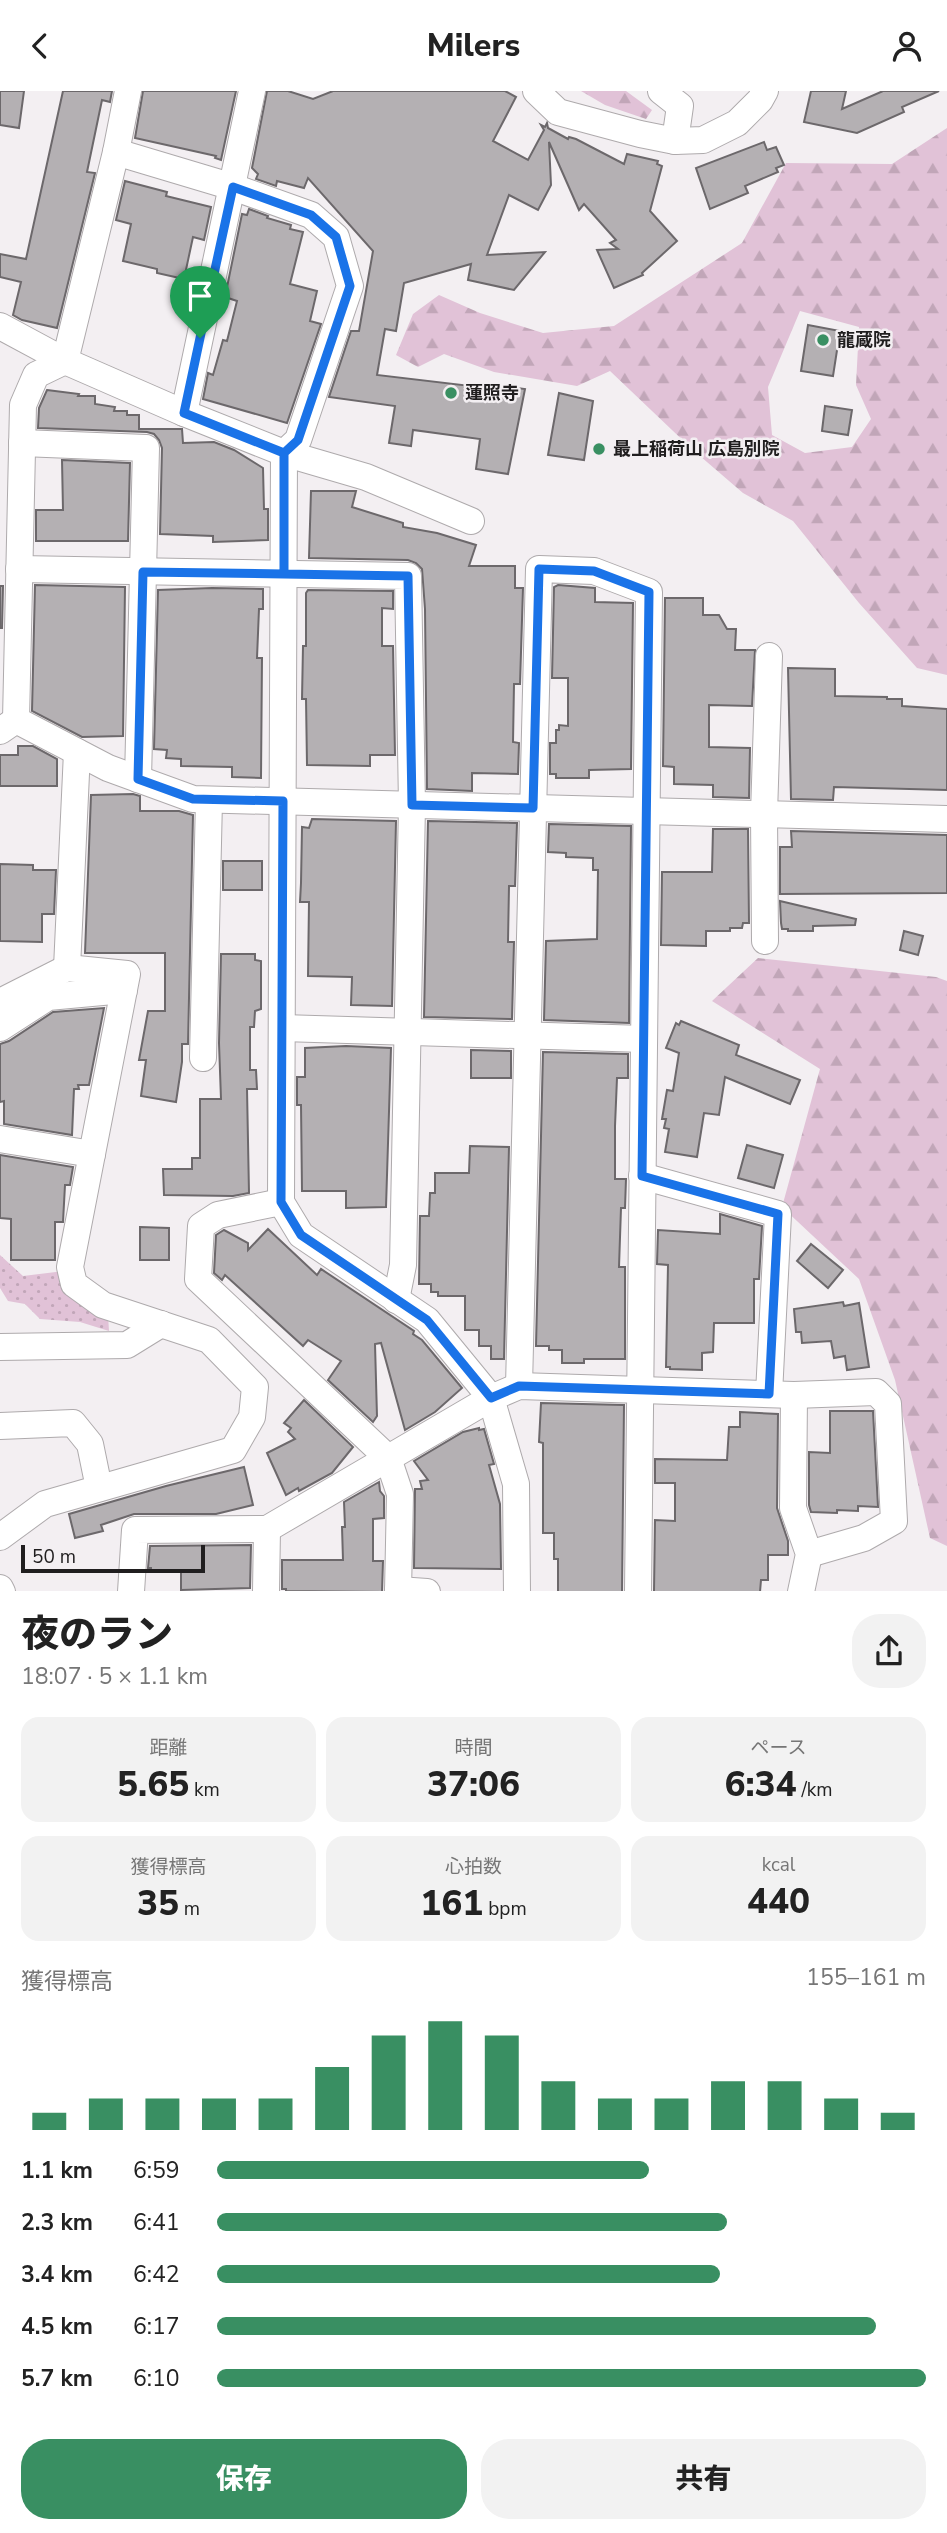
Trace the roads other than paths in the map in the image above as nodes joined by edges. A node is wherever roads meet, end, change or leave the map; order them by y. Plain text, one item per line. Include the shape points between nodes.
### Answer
1 (128, 91) edge
2 (251, 91) edge
3 (536, 91) edge
4 (765, 91) edge
5 (675, 96) edge
6 (675, 141) junction
7 (116, 152) junction
8 (233, 187) junction
9 (0, 326) edge
10 (65, 361) junction
11 (184, 413) junction
12 (22, 443) junction
13 (284, 453) junction
14 (471, 521) dead end
15 (19, 569) junction
16 (143, 572) junction
17 (284, 574) junction
18 (769, 656) dead end
19 (8, 726) edge
20 (77, 752) junction
21 (138, 779) junction
22 (209, 800) junction
23 (283, 801) junction
24 (412, 805) junction
25 (533, 808) junction
26 (647, 811) junction
27 (764, 814) junction
28 (947, 819) edge
29 (765, 941) dead end
30 (67, 968) junction
31 (124, 990) junction
32 (0, 1002) edge
33 (0, 1028) edge
34 (282, 1028) junction
35 (409, 1032) junction
36 (528, 1035) junction
37 (644, 1038) junction
38 (203, 1058) dead end
39 (0, 1139) edge
40 (92, 1154) junction
41 (642, 1176) junction
42 (281, 1202) junction
43 (396, 1300) junction
44 (161, 1324) junction
45 (0, 1347) edge
46 (519, 1386) junction
47 (640, 1390) junction
48 (781, 1395) junction
49 (491, 1398) junction
50 (0, 1426) edge
51 (388, 1458) junction
52 (99, 1488) junction
53 (267, 1529) junction
54 (0, 1537) edge
55 (810, 1554) junction
56 (131, 1591) edge
57 (266, 1591) edge
58 (398, 1591) edge
59 (427, 1591) edge
60 (517, 1591) edge
61 (638, 1591) edge
62 (801, 1591) edge

1 - 7 street
2 - 8 street
3 - 6 street via 558,112
4 - 6 street via 737,123 703,140
5 - 6 street
7 - 8 street
7 - 10 street
8 - 11 street
8 - 13 street via 311,215 336,237 350,286 298,440
9 - 10 street
10 - 11 street
10 - 12 street via 36,375 23,405
11 - 13 street
12 - 15 street
12 - 16 street via 146,448
13 - 14 street via 366,477
13 - 17 street
15 - 16 street
15 - 19 street
16 - 17 street
16 - 21 street
17 - 23 street
17 - 24 street via 408,576
18 - 27 street
19 - 20 street
20 - 21 street
20 - 30 street
21 - 22 street via 193,799
22 - 23 street
22 - 38 street
23 - 24 street
23 - 34 street
24 - 25 street
24 - 35 street
25 - 26 street
25 - 26 street via 539,569 594,571 649,592
25 - 36 street
26 - 27 street
26 - 37 street
27 - 28 street
27 - 29 street
30 - 31 street via 127,974
30 - 32 street
31 - 33 street via 48,997
31 - 40 street
34 - 35 street
34 - 42 street
35 - 36 street
35 - 43 street via 403,1265
36 - 37 street
36 - 46 street
37 - 41 street
39 - 40 street
40 - 44 street via 70,1267 74,1284 103,1305
41 - 47 street
41 - 48 street via 778,1214
42 - 43 street via 301,1235
42 - 51 street via 218,1215 201,1226 198,1279
43 - 49 street via 427,1320
44 - 45 street via 127,1345
44 - 52 street via 209,1340 255,1387 252,1417 233,1450
46 - 47 street
46 - 49 street
47 - 48 street
47 - 61 street
48 - 55 street via 793,1508
48 - 55 street via 876,1392 888,1403 894,1521 864,1538
49 - 51 street
49 - 60 street via 516,1485
50 - 52 street via 73,1423 90,1444
51 - 53 street
51 - 58 street via 400,1495
52 - 54 street via 45,1504
53 - 56 street via 135,1530
53 - 57 street
55 - 62 street
58 - 59 street

